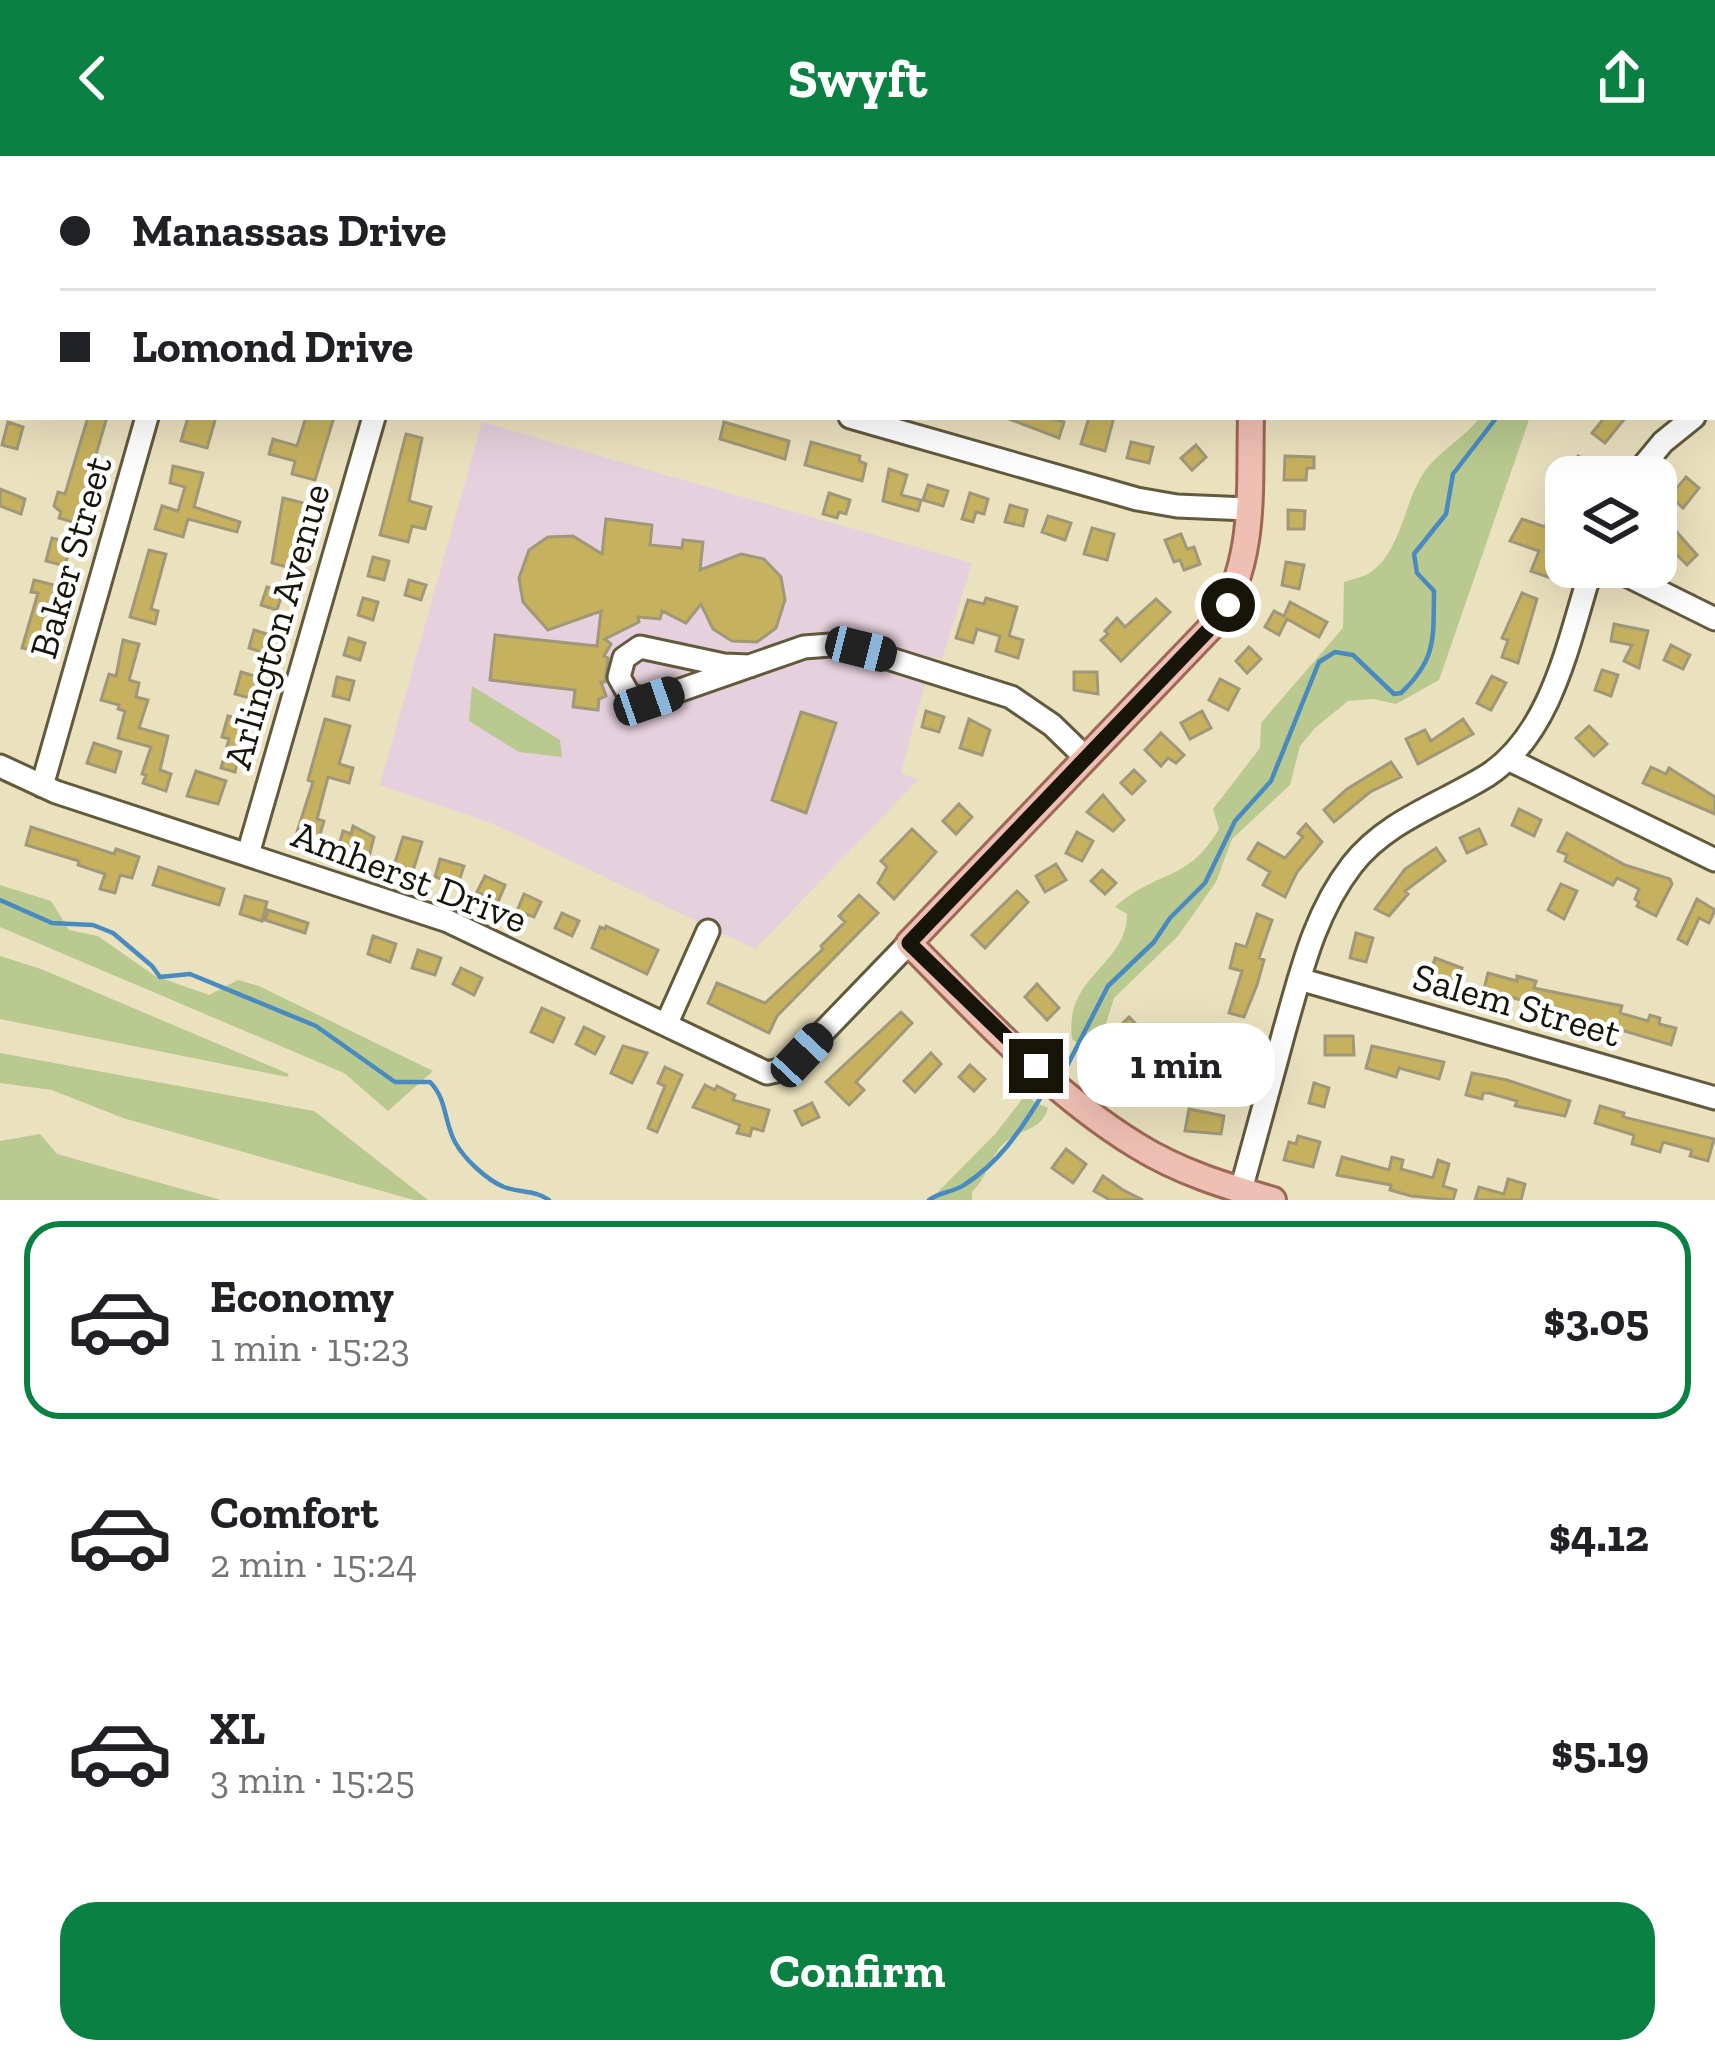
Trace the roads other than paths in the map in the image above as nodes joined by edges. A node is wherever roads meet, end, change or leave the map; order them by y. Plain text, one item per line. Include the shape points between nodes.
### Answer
1 (146, 420) edge
2 (373, 420) edge
3 (860, 420) edge
4 (1251, 420) edge
5 (1690, 420) edge
6 (1651, 456) edge
7 (1248, 509) junction
8 (1585, 588) edge
9 (1652, 588) edge
10 (1715, 619) edge
11 (750, 666) junction
12 (1086, 758) junction
13 (1508, 759) junction
14 (0, 766) edge
15 (42, 786) junction
16 (248, 854) junction
17 (1715, 860) edge
18 (708, 932) dead end
19 (909, 943) junction
20 (1299, 979) junction
21 (666, 1025) junction
22 (1715, 1098) edge
23 (1240, 1190) junction
24 (1273, 1200) edge

1 - 15 street, Baker Street
2 - 16 street, Arlington Avenue
3 - 7 street via 1137,499
4 - 7 main road
5 - 6 street
7 - 12 main road via 1243,568 1228,605
8 - 13 street via 1545,706
9 - 10 street
11 - 11 street via 640,647 624,658 619,677 629,695 645,701
11 - 12 street via 830,643 913,664 1011,697
12 - 19 main road
13 - 17 street
13 - 20 street via 1368,847 1322,912
14 - 15 street, Amherst Drive
15 - 16 street, Amherst Drive
16 - 21 street, Amherst Drive via 448,921
18 - 21 street
19 - 21 street, Amherst Drive via 785,1069 762,1071
19 - 23 main road via 1104,1124 1166,1162
20 - 22 street, Salem Street
20 - 23 street
23 - 24 main road

